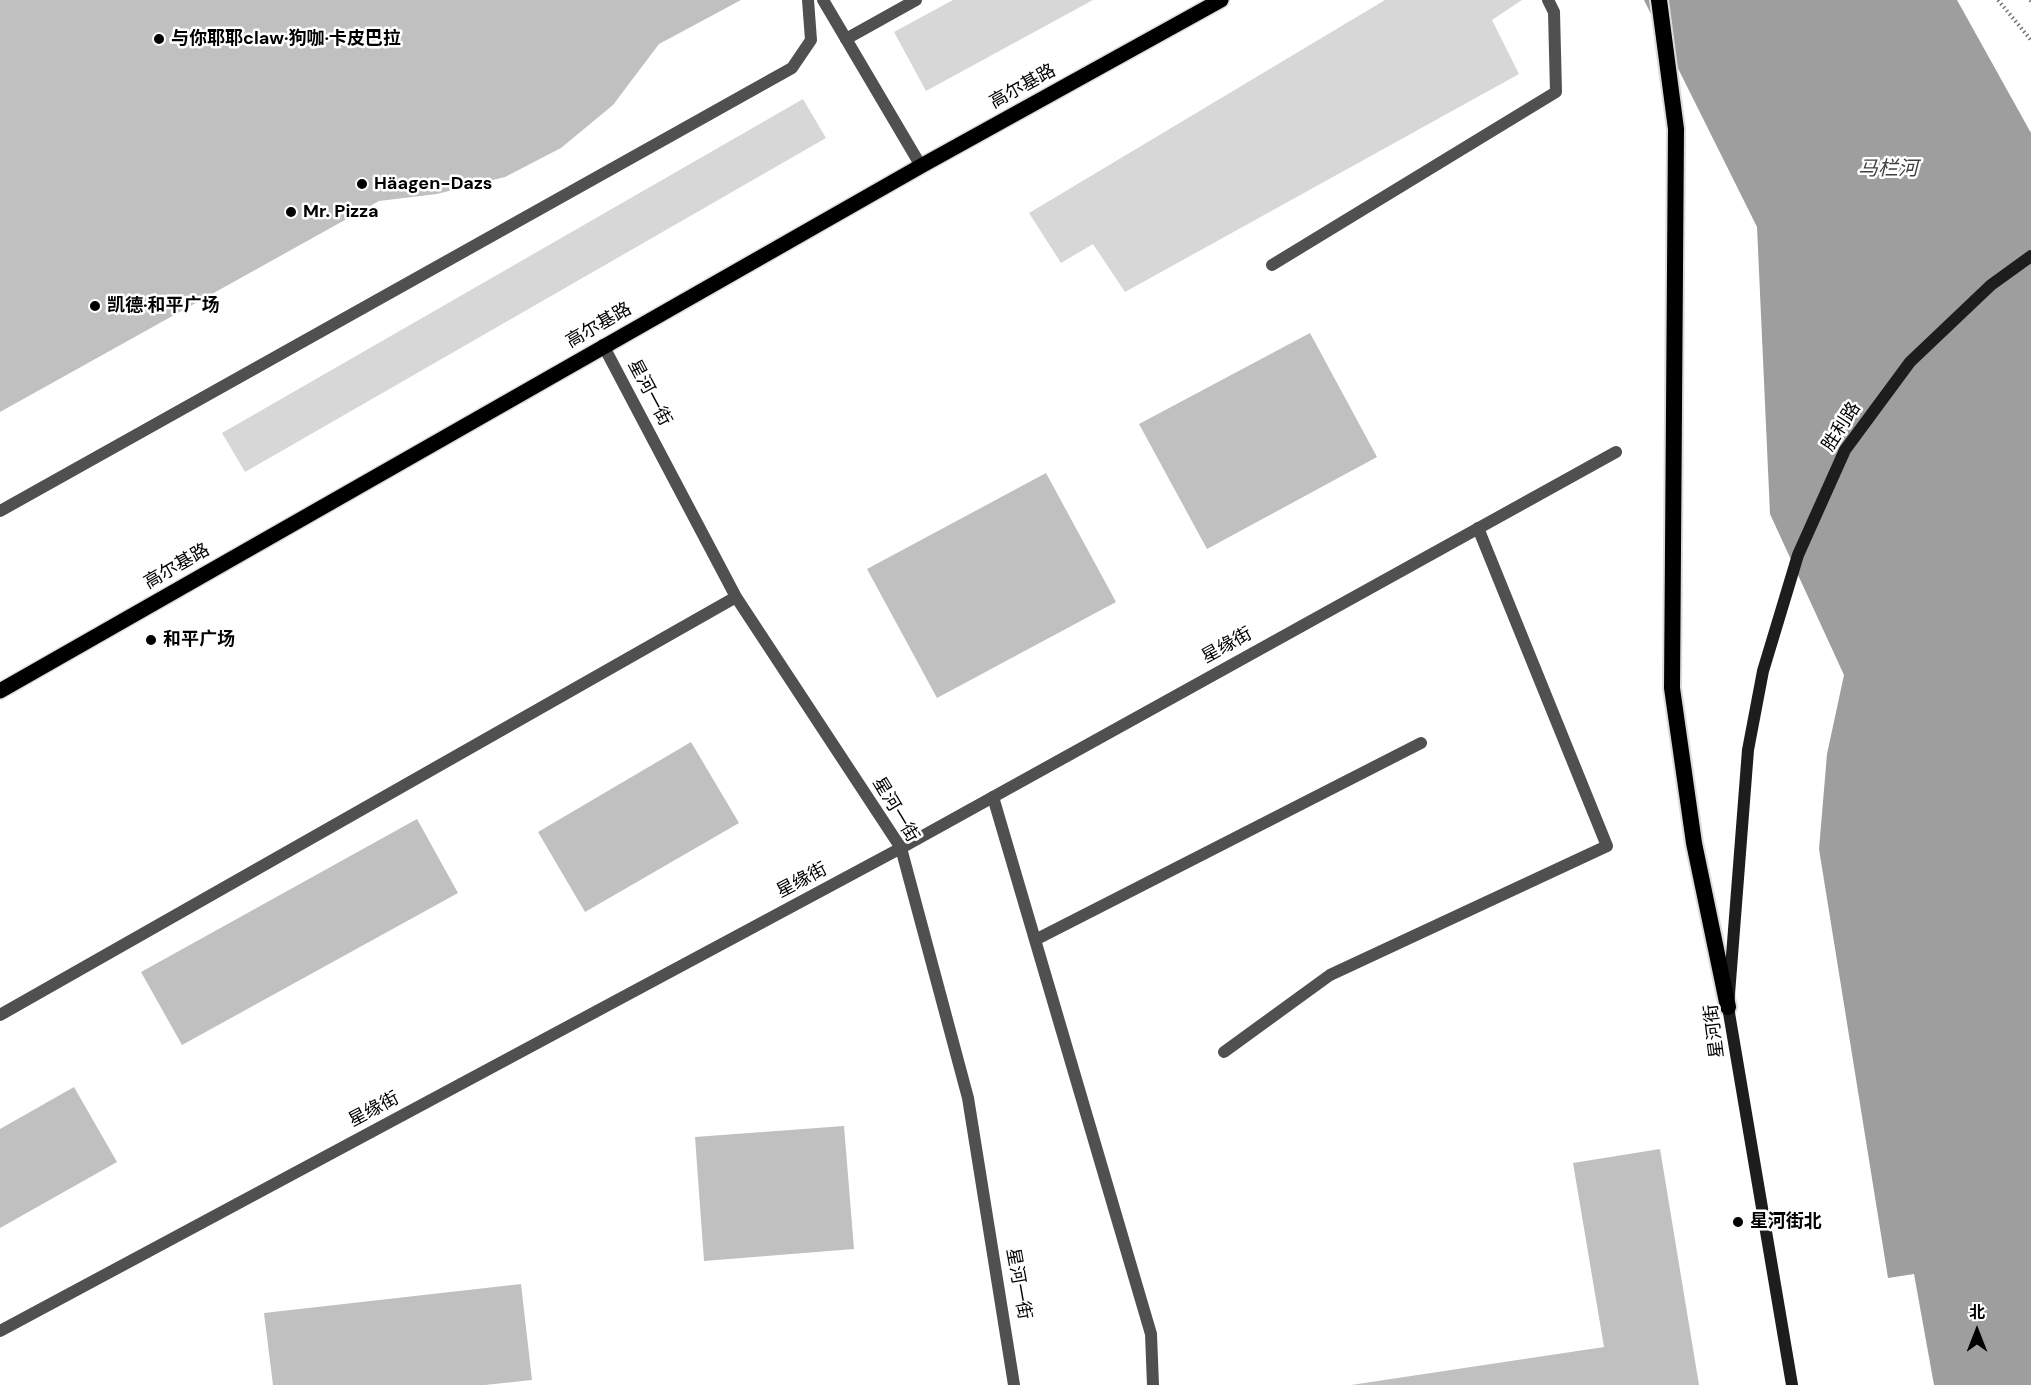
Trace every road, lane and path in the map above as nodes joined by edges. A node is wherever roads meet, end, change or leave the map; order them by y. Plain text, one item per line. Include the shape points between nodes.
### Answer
1 (808, 0) edge
2 (823, 0) edge
3 (916, 0) edge
4 (1221, 0) edge
5 (1548, 0) edge
6 (1998, 0) edge
7 (1659, 2) edge
8 (846, 39) junction
9 (2031, 40) edge
10 (921, 166) junction
11 (2031, 256) edge
12 (1272, 265) dead end
13 (603, 345) junction
14 (1616, 452) dead end
15 (0, 511) edge
16 (1478, 528) junction
17 (735, 597) junction
18 (1763, 671) joint
19 (0, 691) edge
20 (1421, 743) dead end
21 (993, 796) junction
22 (901, 848) junction
23 (1035, 940) junction
24 (1728, 1007) junction
25 (0, 1015) edge
26 (1224, 1052) dead end
27 (0, 1331) edge
28 (1014, 1385) edge
29 (1153, 1385) edge
30 (1792, 1385) edge

1 - 15 street via 811,40 792,68
2 - 8 street
3 - 8 street
4 - 10 main road, 高尔基路
5 - 12 street via 1554,12 1556,92
6 - 9 path
7 - 24 highway via 1676,129 1672,688 1694,843
8 - 10 street
10 - 13 main road, 高尔基路
11 - 18 main road, 胜利路 via 1991,285 1910,362 1845,450 1798,555
13 - 17 street, 星河一街
13 - 19 main road, 高尔基路
14 - 16 street, 星缘街
16 - 21 street, 星缘街
16 - 26 street via 1607,846 1330,975
17 - 22 street, 星河一街
17 - 25 street
18 - 24 main road, 星河街 via 1748,750
20 - 23 street
21 - 22 street, 星缘街
21 - 23 street
22 - 27 street, 星缘街
22 - 28 street, 星河一街 via 968,1098
23 - 29 street via 1150,1334
24 - 30 main road, 星河街

